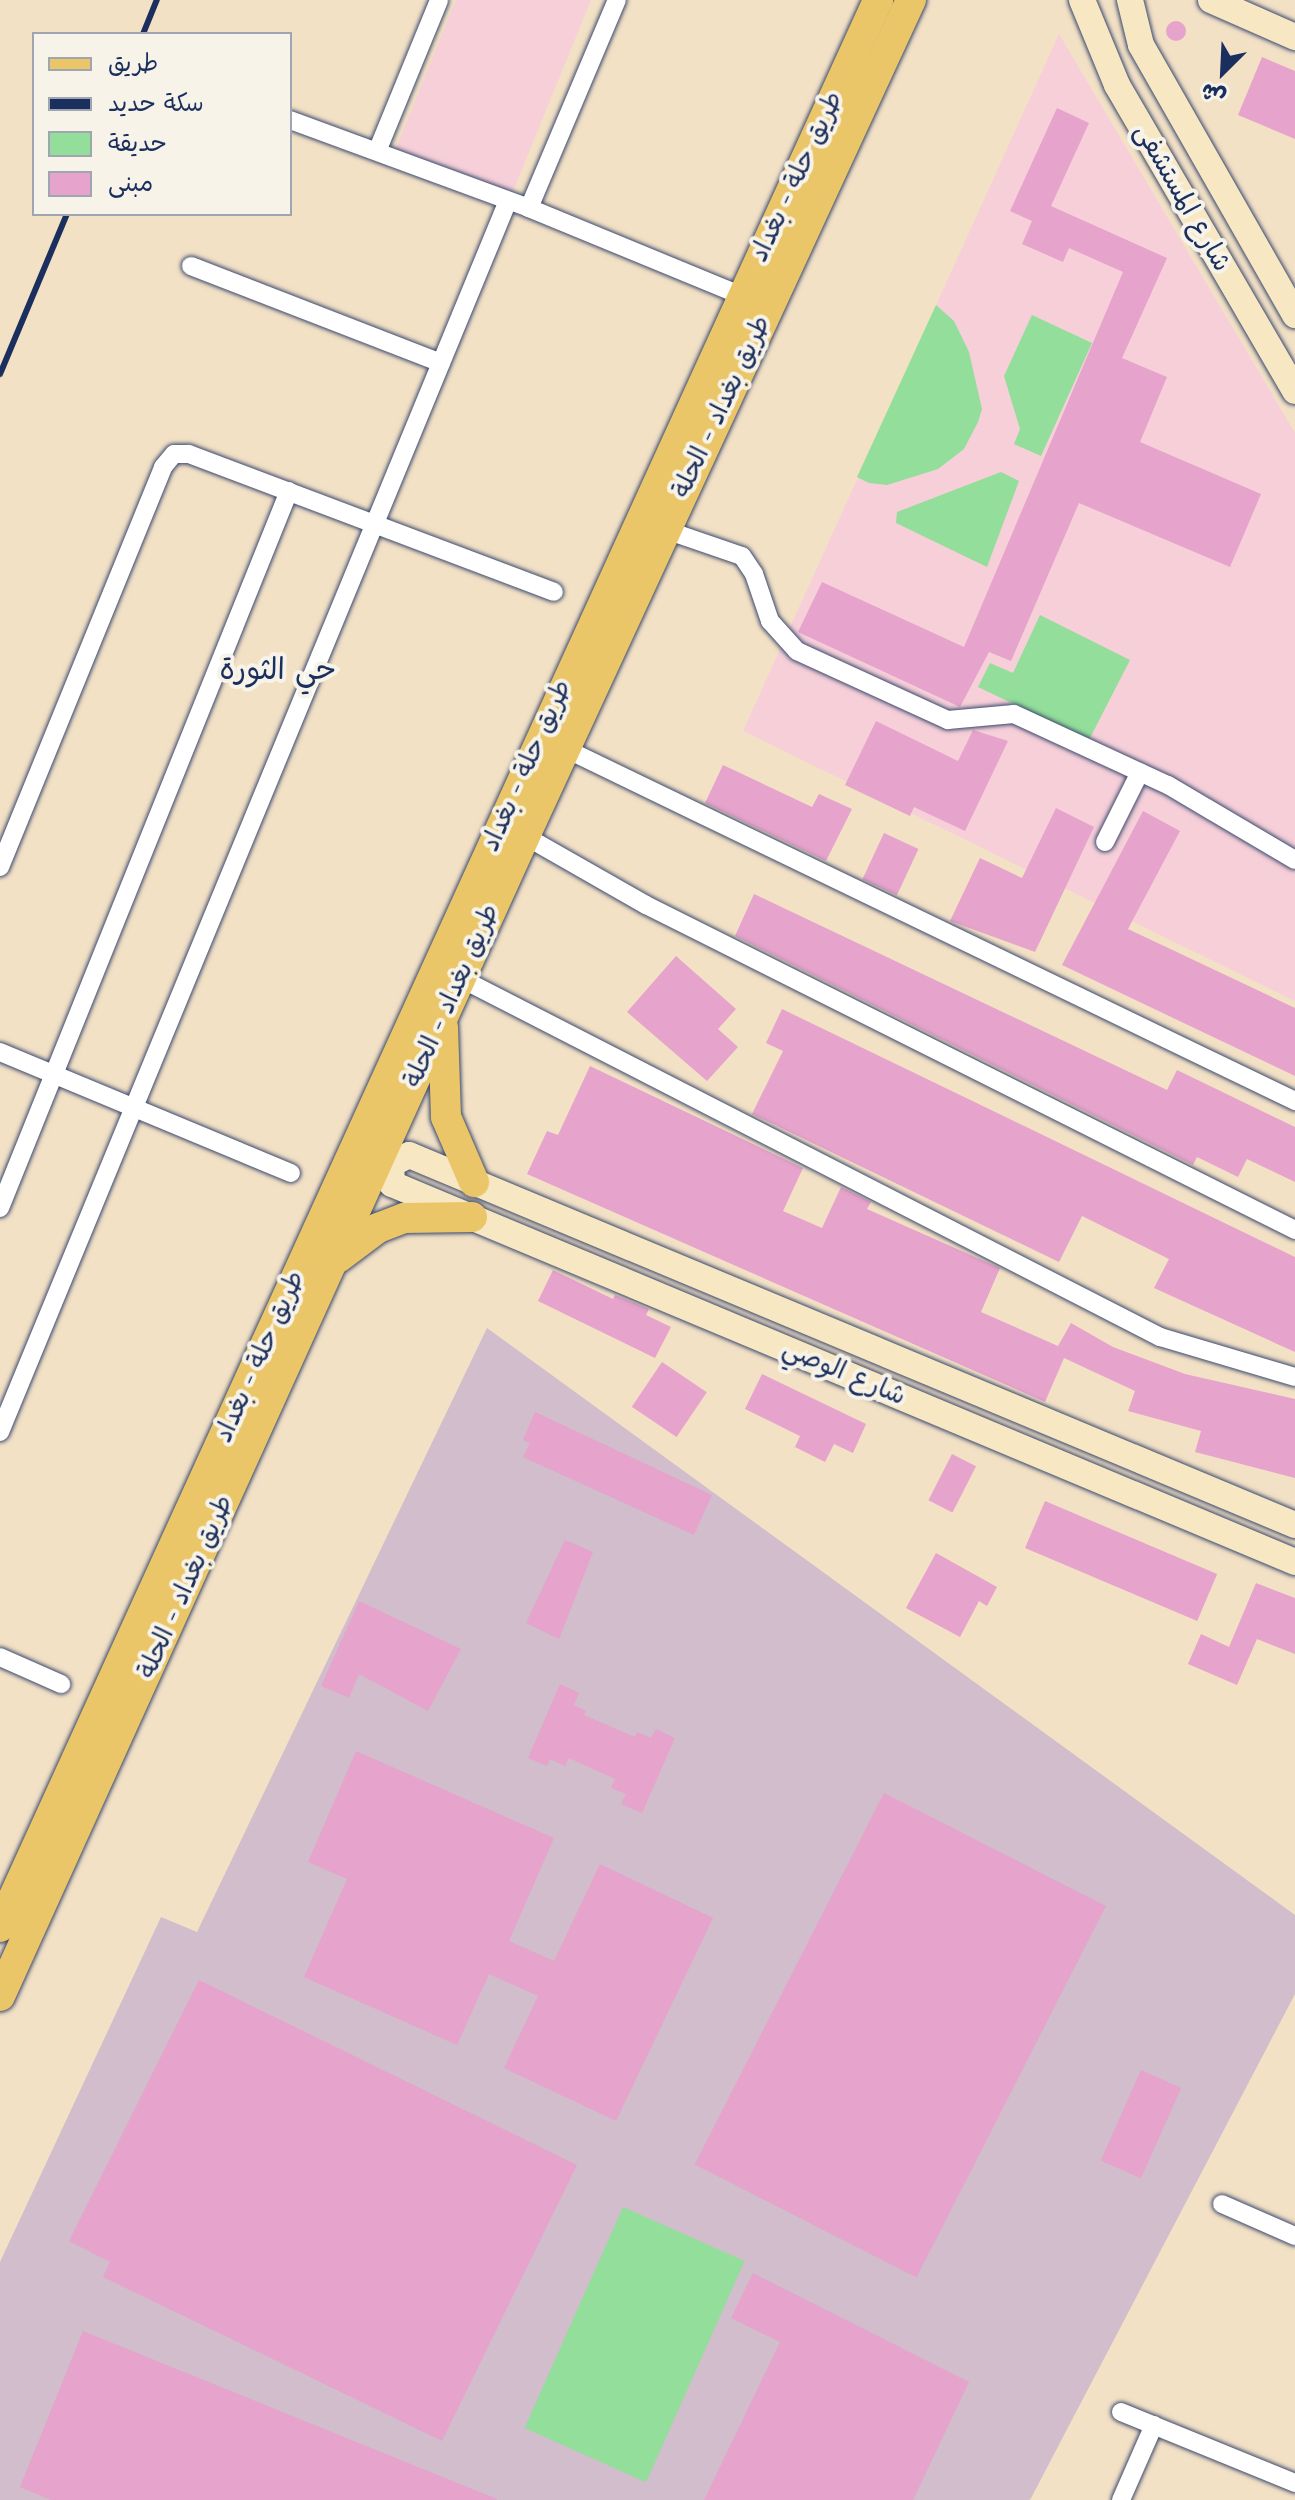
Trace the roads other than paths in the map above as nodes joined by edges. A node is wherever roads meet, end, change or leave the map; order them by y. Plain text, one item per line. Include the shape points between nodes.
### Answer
1 (439, 0) edge
2 (617, 0) edge
3 (878, 0) edge
4 (911, 0) edge
5 (1082, 0) edge
6 (1130, 0) edge
7 (1211, 0) edge
8 (1295, 37) edge
9 (1141, 45) junction
10 (1104, 59) junction
11 (292, 121) edge
12 (378, 149) junction
13 (508, 201) junction
14 (529, 208) junction
15 (191, 266) dead end
16 (743, 296) junction
17 (1295, 315) edge
18 (441, 363) junction
19 (1295, 391) edge
20 (289, 491) junction
21 (377, 522) junction
22 (666, 530) junction
23 (554, 592) dead end
24 (566, 749) junction
25 (1140, 772) junction
26 (525, 836) junction
27 (1105, 842) dead end
28 (1295, 860) edge
29 (0, 867) edge
30 (460, 978) junction
31 (443, 1018) junction
32 (0, 1052) edge
33 (54, 1075) junction
34 (1295, 1101) edge
35 (132, 1108) junction
36 (291, 1173) dead end
37 (474, 1182) junction
38 (0, 1208) edge
39 (472, 1217) junction
40 (1295, 1230) edge
41 (334, 1263) junction
42 (1295, 1377) edge
43 (0, 1432) edge
44 (1295, 1525) edge
45 (1295, 1562) edge
46 (0, 1657) edge
47 (61, 1684) dead end
48 (0, 1927) edge
49 (0, 1996) edge
50 (1222, 2204) dead end
51 (1295, 2236) edge
52 (1121, 2412) dead end
53 (1154, 2425) junction
54 (1295, 2483) edge
55 (1121, 2500) edge

1 - 12 street
2 - 14 street
3 - 16 main road, طريق حلة - بغداد
4 - 22 main road, طريق بغداد - الحلة
5 - 10 street, شارع المستشفى
6 - 9 street, شارع المستشفى
7 - 8 street
9 - 10 street via 1118,34 1108,40
9 - 17 street, شارع المستشفى
10 - 19 street, شارع المستشفى
11 - 12 street
12 - 13 street
13 - 14 street
13 - 18 street
14 - 16 street
15 - 18 street
16 - 48 main road, طريق حلة - بغداد
18 - 21 street
20 - 21 street
20 - 29 street via 189,454 174,454 163,467
20 - 33 street
21 - 23 street
21 - 35 street
22 - 24 main road, طريق بغداد - الحلة
22 - 25 street via 742,556 770,621 797,651 927,713 948,720 1014,714
24 - 26 main road, طريق بغداد - الحلة
24 - 34 street
25 - 27 street
25 - 28 street
26 - 30 main road, طريق بغداد - الحلة
26 - 40 street via 660,912
30 - 31 main road, طريق بغداد - الحلة
30 - 42 street via 1160,1337
31 - 37 main road via 446,1117
31 - 41 main road, طريق بغداد - الحلة
32 - 33 street
33 - 35 street
33 - 38 street
35 - 36 street
35 - 43 street
37 - 39 street, شارع الوصي via 409,1155 391,1164 392,1184
37 - 44 street, شارع الوصي
39 - 41 main road via 404,1218 366,1235
39 - 45 street, شارع الوصي
41 - 49 main road, طريق بغداد - الحلة
46 - 47 street
50 - 51 street
52 - 53 street
53 - 54 street
53 - 55 street

